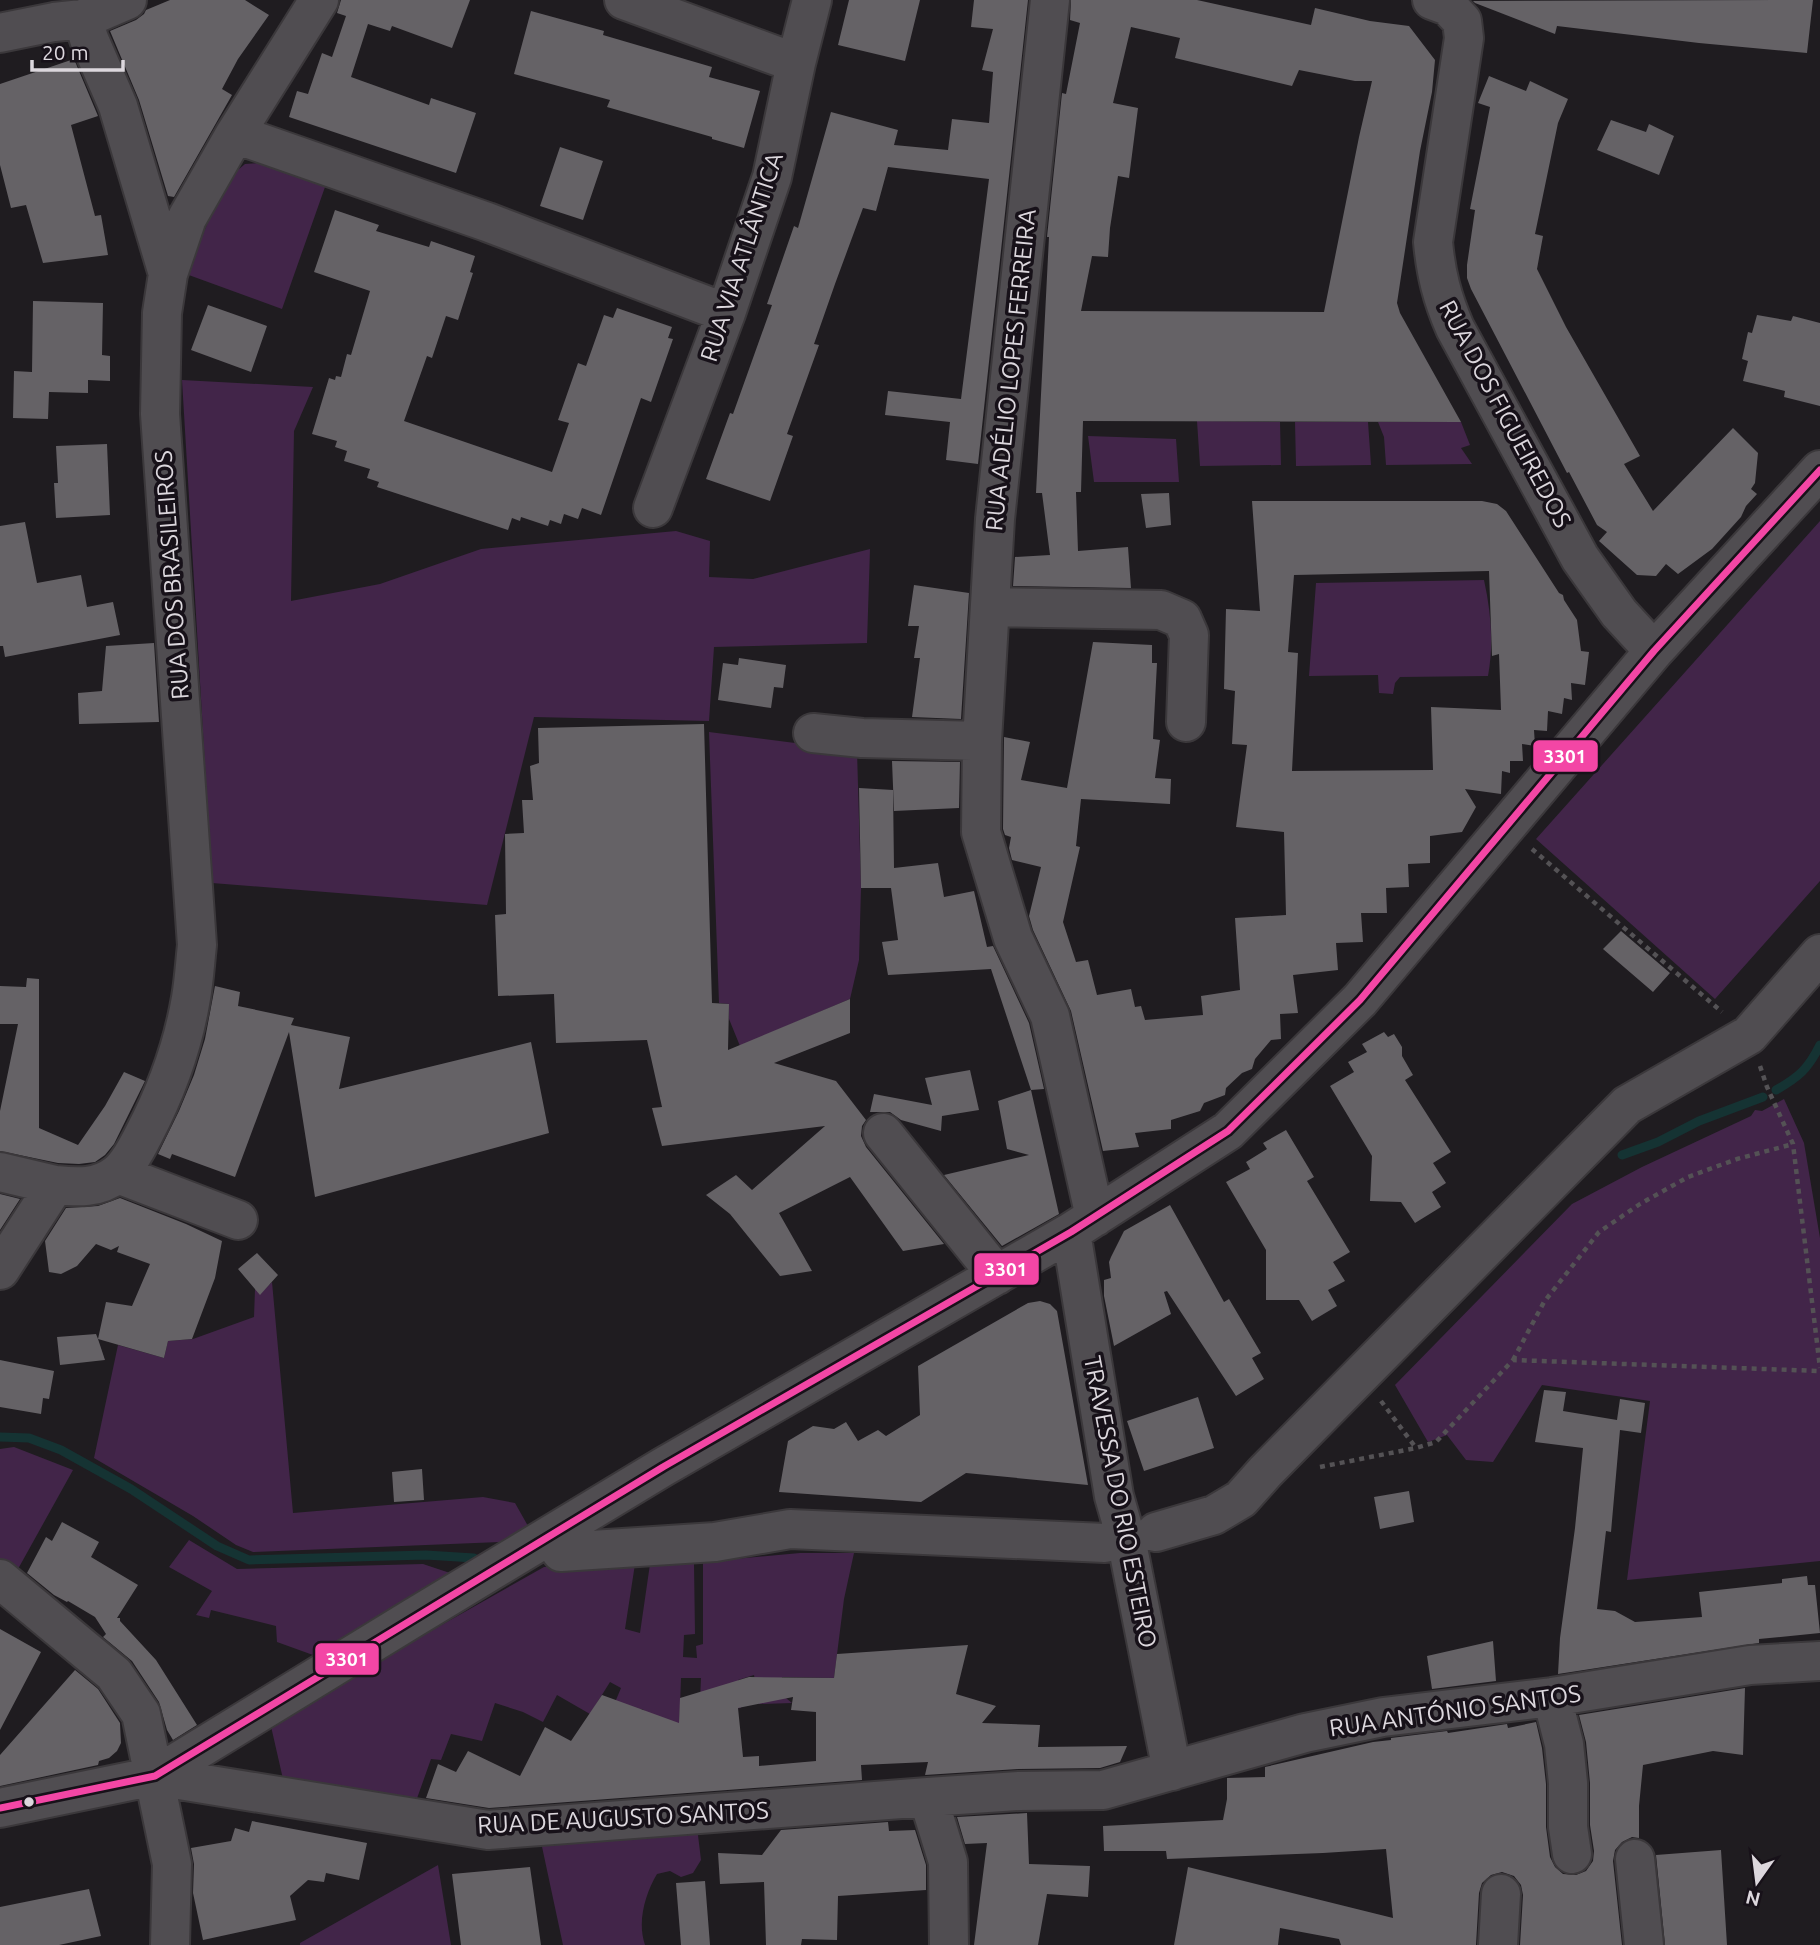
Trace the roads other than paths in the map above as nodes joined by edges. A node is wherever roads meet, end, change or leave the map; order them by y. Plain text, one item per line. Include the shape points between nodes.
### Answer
1 (127, 0) edge
2 (319, 0) edge
3 (624, 0) edge
4 (811, 0) edge
5 (1050, 0) edge
6 (1457, 7) edge
7 (83, 19) junction
8 (0, 33) edge
9 (796, 63) junction
10 (235, 134) junction
11 (167, 274) junction
12 (726, 313) junction
13 (1820, 470) edge
14 (653, 508) dead end
15 (990, 607) junction
16 (1654, 651) junction
17 (1186, 722) dead end
18 (813, 733) dead end
19 (982, 741) junction
20 (1820, 954) edge
21 (883, 1133) dead end
22 (0, 1172) edge
23 (118, 1174) junction
24 (55, 1185) junction
25 (238, 1220) dead end
26 (1083, 1224) junction
27 (0, 1270) edge
28 (997, 1275) junction
29 (1156, 1532) dead end
30 (550, 1536) junction
31 (1105, 1543) dead end
32 (0, 1579) edge
33 (1820, 1661) edge
34 (1552, 1697) junction
35 (1172, 1771) junction
36 (155, 1776) junction
37 (928, 1797) junction
38 (0, 1808) edge
39 (1572, 1854) dead end
40 (1636, 1859) dead end
41 (1501, 1894) dead end
42 (170, 1945) edge
43 (949, 1945) edge
44 (1498, 1945) edge
45 (1644, 1945) edge

1 - 7 street
2 - 10 street, RUA DOS BRASILEIROS
3 - 9 street
4 - 9 street, RUA VIA ATLÂNTICA
5 - 15 street, RUA ADÉLIO LOPES FERREIRA via 995,519
6 - 16 street, RUA DOS FIGUEIREDOS via 1464,38 1433,242 1443,299 1580,558 1619,613
7 - 8 street
7 - 11 street via 118,106
9 - 12 street, RUA VIA ATLÂNTICA via 772,177
10 - 11 street, RUA DOS BRASILEIROS via 187,218
10 - 12 street via 487,222
11 - 23 street, RUA DOS BRASILEIROS via 160,414 197,945 191,1000 178,1052 160,1102
12 - 14 street, RUA VIA ATLÂNTICA
13 - 16 street
15 - 17 street via 1161,610 1182,619 1189,635
15 - 19 street, RUA ADÉLIO LOPES FERREIRA
16 - 26 street via 1360,1000 1228,1131
18 - 19 street
19 - 26 street, RUA ADÉLIO LOPES FERREIRA via 981,832 1013,938 1050,1016
20 - 29 street via 1749,1035 1627,1105 1241,1499 1214,1515
21 - 28 street
22 - 24 street
23 - 24 street via 97,1185
23 - 25 street
24 - 27 street
26 - 28 street
26 - 35 street, TRAVESSA DO RIO ESTEIRO via 1114,1496
28 - 30 street
30 - 31 street via 561,1552 715,1542 790,1529
30 - 36 street
32 - 36 street via 114,1674 141,1714
33 - 34 street, RUA ANTÓNIO SANTOS via 1750,1665
34 - 35 street, RUA ANTÓNIO SANTOS via 1383,1717 1305,1733
34 - 39 street via 1564,1744
35 - 37 street, RUA ANTÓNIO SANTOS via 1103,1790
36 - 37 street, RUA DE AUGUSTO SANTOS via 488,1830
36 - 38 street
36 - 42 street via 172,1864
37 - 43 street via 948,1862
40 - 45 street
41 - 44 street

